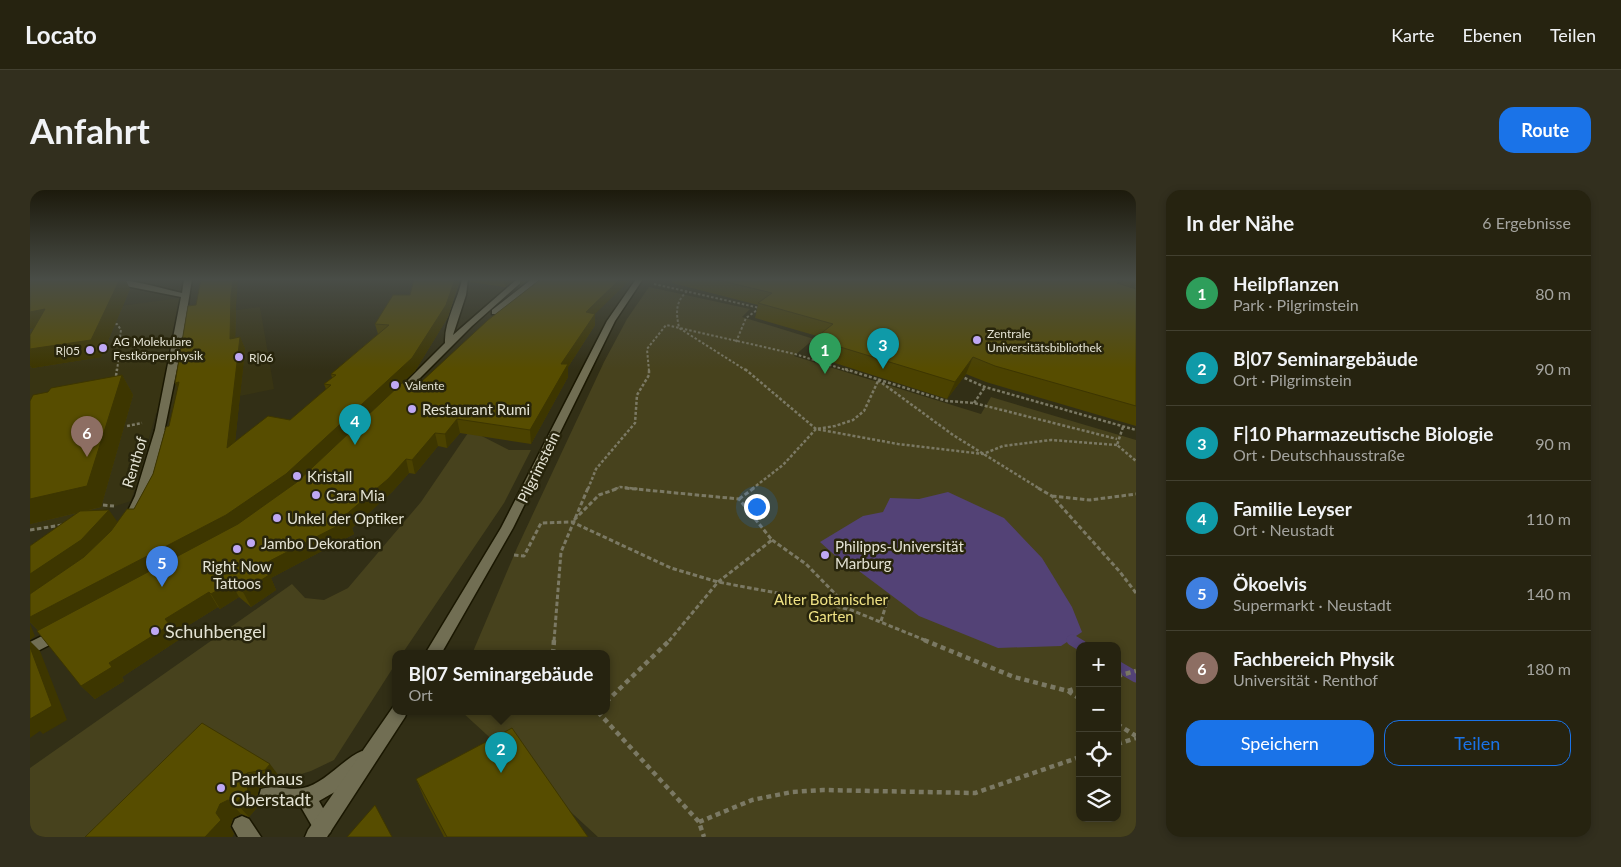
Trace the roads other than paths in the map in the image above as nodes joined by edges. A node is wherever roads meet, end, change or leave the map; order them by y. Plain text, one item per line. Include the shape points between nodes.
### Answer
1 (184, 309) edge
2 (458, 309) edge
3 (485, 309) edge
4 (498, 309) edge
5 (509, 309) edge
6 (624, 309) edge
7 (495, 312) edge
8 (492, 322) edge
9 (449, 343) junction
10 (418, 393) edge
11 (124, 531) edge
12 (71, 627) edge
13 (30, 649) edge
14 (435, 650) edge
15 (397, 715) edge
16 (377, 747) junction
17 (268, 796) dead end
18 (306, 798) junction
19 (319, 832) edge

1 - 11 street, Renthof via 160,430 141,496
2 - 9 street via 448,333
3 - 9 street
4 - 7 street
5 - 8 street
6 - 14 street, Pilgrimstein via 602,338 507,528
9 - 10 street via 394,399
12 - 13 street
15 - 16 street
16 - 18 street via 338,780
16 - 19 street
17 - 18 street
18 - 19 street

